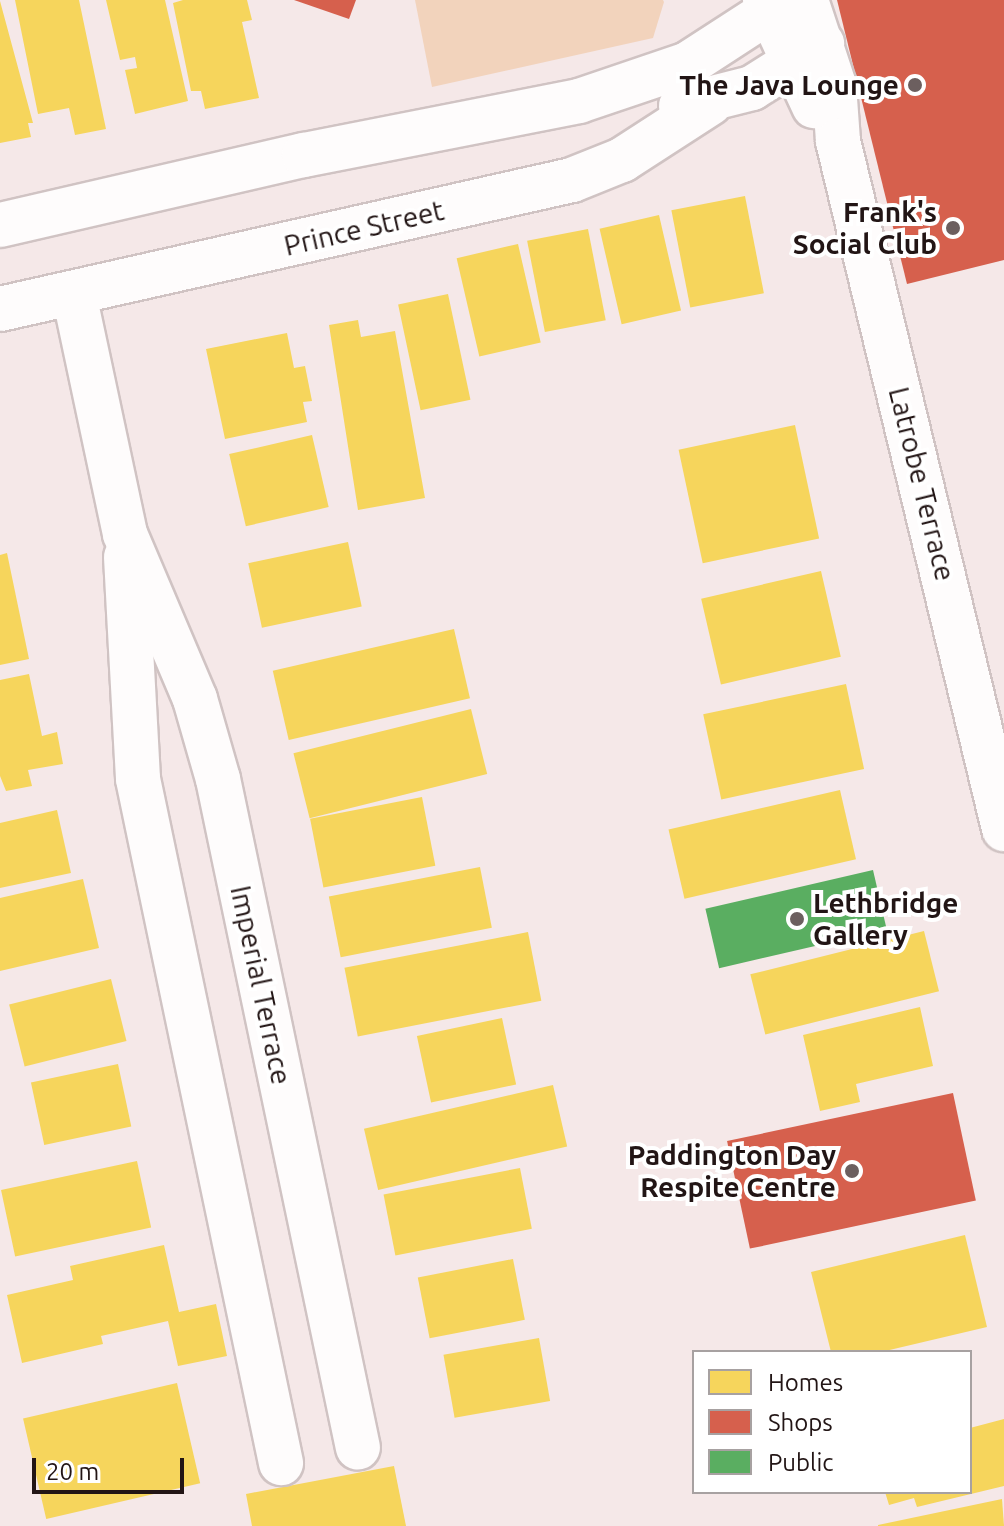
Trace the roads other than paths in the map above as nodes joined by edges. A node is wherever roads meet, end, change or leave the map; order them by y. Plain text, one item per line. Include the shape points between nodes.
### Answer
1 (786, 2) edge
2 (810, 53) junction
3 (579, 101) junction
4 (710, 103) junction
5 (0, 225) edge
6 (74, 294) junction
7 (0, 309) edge
8 (125, 534) junction
9 (1004, 829) edge
10 (358, 1448) dead end
11 (281, 1463) dead end

1 - 2 street, Latrobe Terrace
1 - 3 street, Prince Street via 708,54
2 - 4 street, Prince Street via 752,88
2 - 9 street, Latrobe Terrace via 816,112 838,141
3 - 4 street, Prince Street via 636,108
3 - 5 street, Prince Street via 304,155
4 - 6 street, Prince Street via 622,160 572,180
6 - 7 street, Prince Street
6 - 8 street, Imperial Terrace
8 - 10 street, Imperial Terrace via 195,699 218,779
8 - 11 street, Imperial Terrace via 138,779

